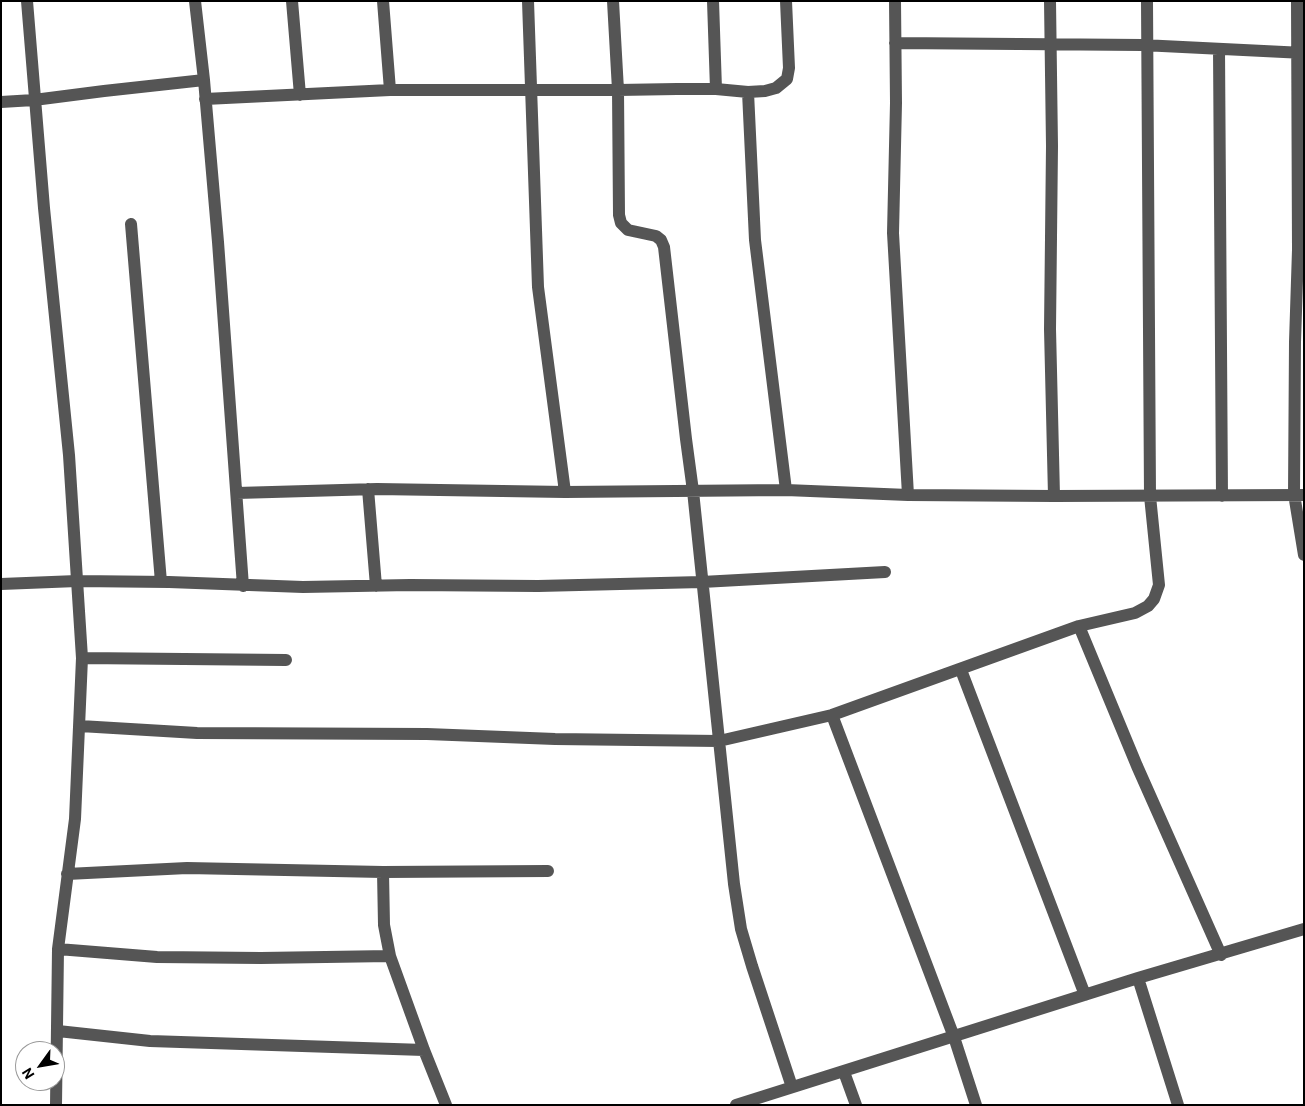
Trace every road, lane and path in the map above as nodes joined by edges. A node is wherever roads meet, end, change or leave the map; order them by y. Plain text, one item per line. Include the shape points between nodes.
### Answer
1 (27, 1) edge
2 (195, 1) edge
3 (292, 1) edge
4 (383, 1) edge
5 (528, 1) edge
6 (613, 1) edge
7 (713, 1) edge
8 (786, 1) edge
9 (895, 1) edge
10 (1050, 1) edge
11 (1147, 1) edge
12 (1297, 1) edge
13 (895, 43) junction
14 (1050, 45) junction
15 (1149, 45) junction
16 (1219, 49) junction
17 (1300, 53) edge
18 (204, 80) junction
19 (530, 89) junction
20 (716, 89) junction
21 (390, 90) junction
22 (618, 90) junction
23 (748, 92) junction
24 (300, 94) junction
25 (205, 98) junction
26 (34, 100) junction
27 (1, 102) edge
28 (130, 224) dead end
29 (368, 489) junction
30 (786, 490) junction
31 (694, 491) junction
32 (565, 492) junction
33 (237, 493) junction
34 (1299, 494) edge
35 (908, 495) junction
36 (1054, 496) junction
37 (1150, 496) junction
38 (1222, 496) junction
39 (1304, 555) edge
40 (884, 572) dead end
41 (77, 581) junction
42 (161, 582) junction
43 (702, 582) junction
44 (1, 584) edge
45 (243, 586) junction
46 (376, 586) junction
47 (1079, 626) junction
48 (82, 658) junction
49 (286, 660) dead end
50 (962, 670) junction
51 (832, 715) junction
52 (80, 726) junction
53 (718, 741) junction
54 (548, 871) dead end
55 (383, 872) junction
56 (67, 874) junction
57 (1304, 929) edge
58 (58, 949) junction
59 (1221, 955) junction
60 (390, 956) junction
61 (1138, 978) junction
62 (1085, 995) junction
63 (58, 1031) junction
64 (954, 1037) junction
65 (424, 1050) junction
66 (844, 1072) junction
67 (792, 1087) junction
68 (56, 1105) edge
69 (446, 1105) edge
70 (736, 1105) edge
71 (856, 1105) edge
72 (976, 1105) edge
73 (1178, 1105) edge

1 - 26 street
2 - 18 street
3 - 24 street
4 - 21 street
5 - 19 street
6 - 22 street
7 - 20 street
8 - 23 street via 787,80 776,88
9 - 13 street
10 - 14 street
11 - 15 street
12 - 17 street
13 - 14 street
13 - 35 street via 893,233
14 - 15 street
14 - 36 street via 1050,329
15 - 16 street
15 - 37 street
16 - 17 street
16 - 38 street
17 - 34 street via 1295,342
18 - 25 street
18 - 26 street
19 - 21 street
19 - 22 street
19 - 32 street via 538,287
20 - 22 street
20 - 23 street
21 - 24 street
22 - 31 street via 619,215 628,230 656,236 664,247
23 - 30 street via 754,240
24 - 25 street
25 - 33 street
26 - 27 street
26 - 41 street via 69,454
28 - 42 street
29 - 32 street
29 - 33 street
29 - 46 street
30 - 31 street
30 - 35 street
31 - 32 street
31 - 43 street
33 - 45 street
34 - 38 street
34 - 39 street
35 - 36 street
36 - 37 street
37 - 38 street
37 - 47 street via 1159,585 1154,599 1135,613
40 - 43 street
41 - 42 street
41 - 44 street
41 - 48 street
42 - 45 street
43 - 46 street
43 - 53 street
45 - 46 street
47 - 50 street
47 - 59 street
48 - 49 street
48 - 52 street
50 - 51 street
50 - 62 street
51 - 53 street
51 - 64 street
52 - 53 street via 197,733 427,734
52 - 56 street via 75,819
53 - 67 street via 741,929
54 - 55 street
55 - 56 street via 187,868
55 - 60 street via 384,920
56 - 58 street
57 - 59 street
58 - 60 street via 157,958
58 - 63 street
59 - 61 street
60 - 65 street
61 - 62 street
61 - 73 street
62 - 64 street
63 - 65 street via 159,1041
63 - 68 street
64 - 66 street
64 - 72 street
65 - 69 street
66 - 67 street
66 - 71 street
67 - 70 street

